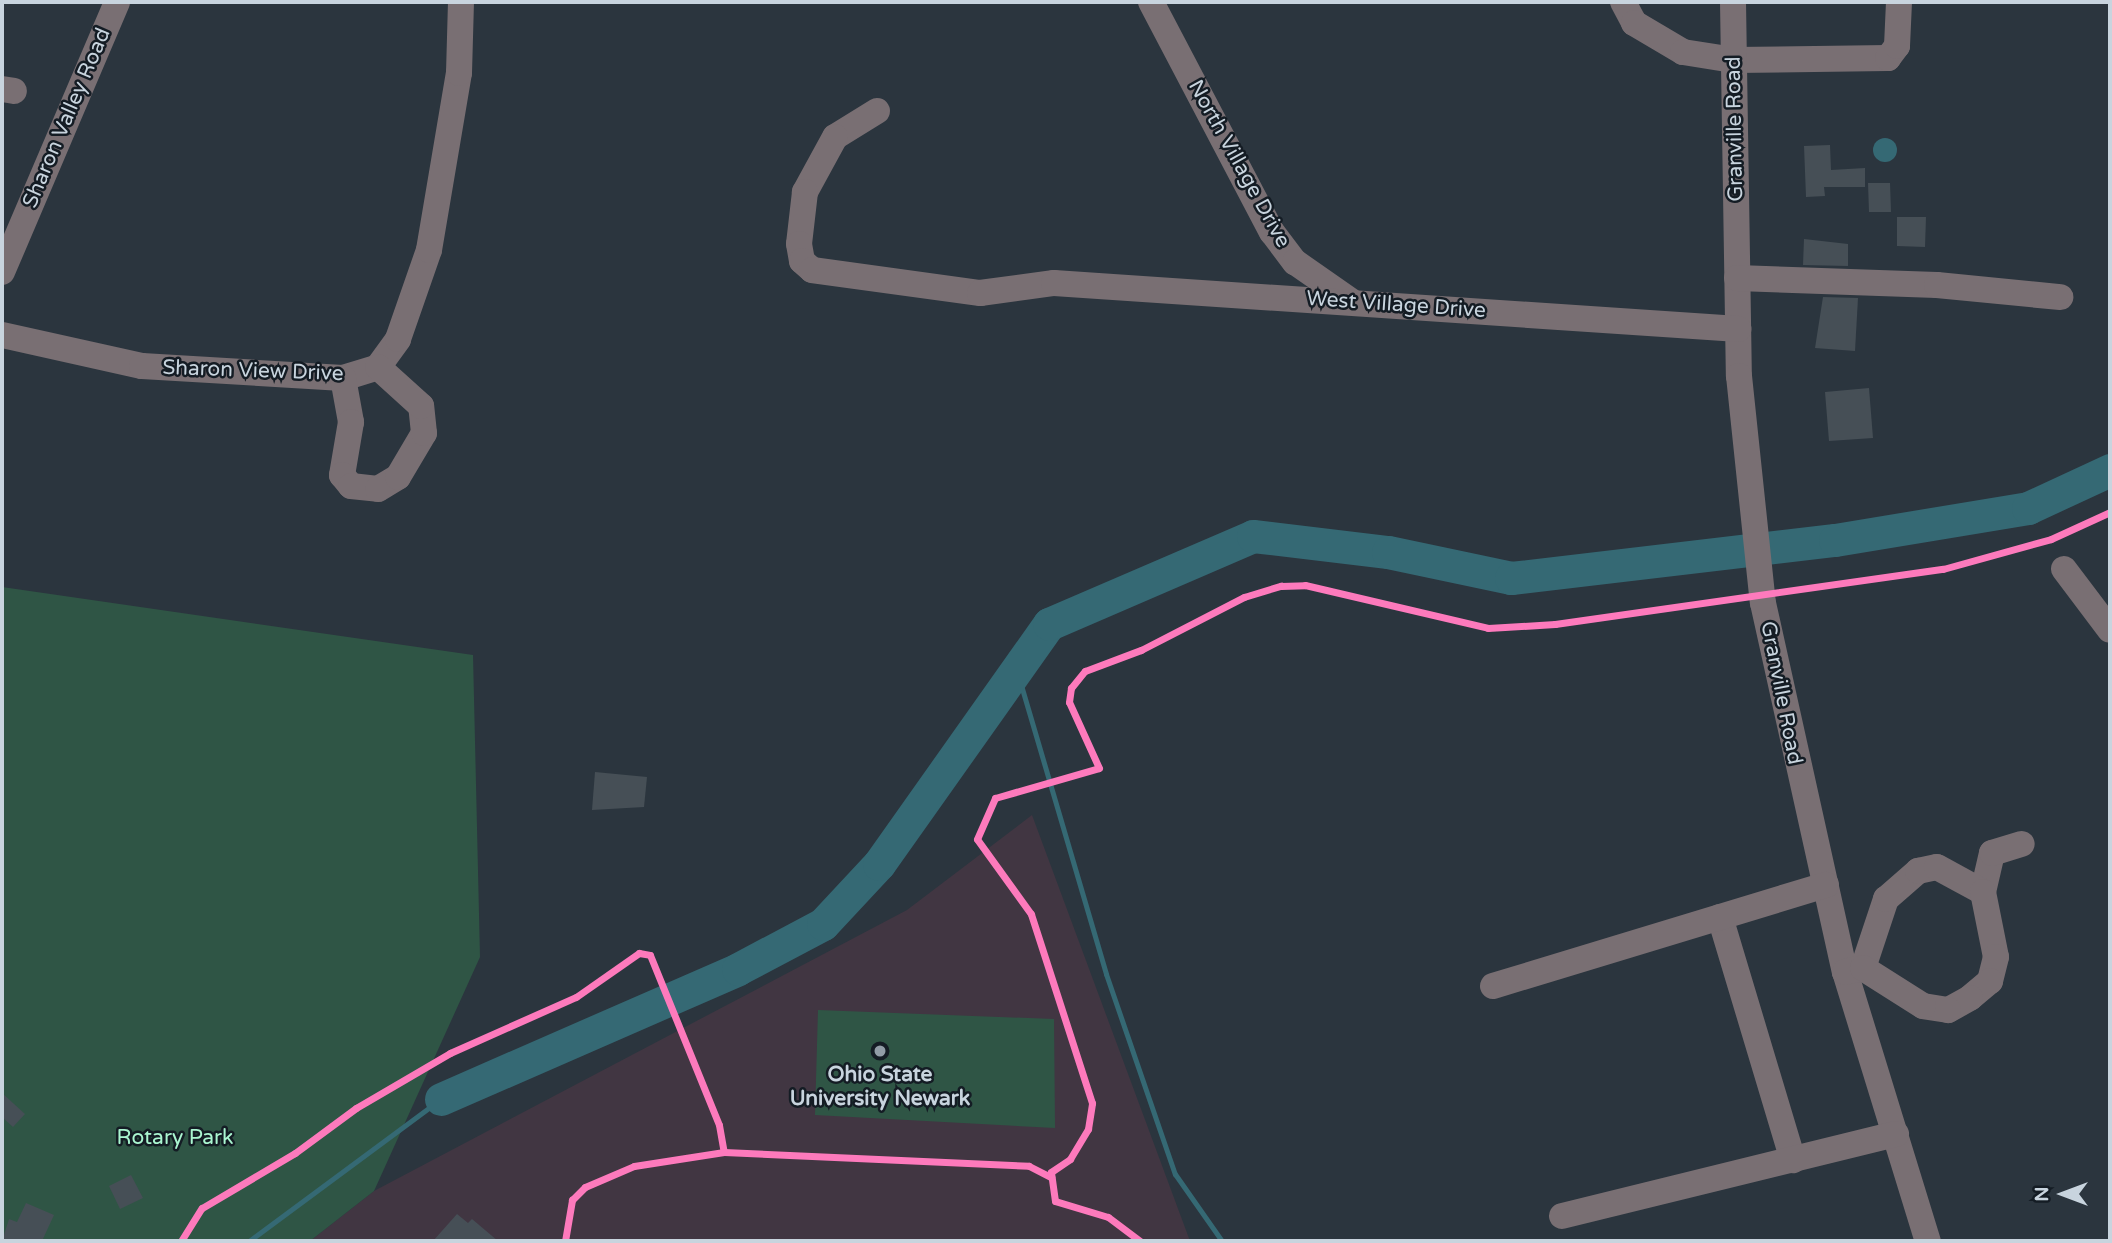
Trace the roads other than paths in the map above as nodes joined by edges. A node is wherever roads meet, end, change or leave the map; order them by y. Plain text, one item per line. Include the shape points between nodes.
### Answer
1 (117, 2) edge
2 (461, 2) edge
3 (1151, 2) edge
4 (1623, 2) edge
5 (1732, 2) edge
6 (1899, 2) edge
7 (1734, 60) junction
8 (877, 111) dead end
9 (5, 258) edge
10 (1737, 278) junction
11 (2060, 297) dead end
12 (1353, 302) junction
13 (1738, 329) junction
14 (2, 335) edge
15 (378, 367) junction
16 (343, 378) junction
17 (2064, 569) dead end
18 (2110, 630) edge
19 (2022, 844) dead end
20 (1826, 885) junction
21 (1983, 892) junction
22 (1720, 917) junction
23 (1854, 970) junction
24 (1493, 986) dead end
25 (1896, 1135) junction
26 (1794, 1160) junction
27 (1562, 1216) dead end
28 (1928, 1241) edge

1 - 9 street, Sharon Valley Road
2 - 15 street via 459,73 429,250 398,339
3 - 12 street, North Village Drive via 1272,232 1295,262
4 - 7 street via 1634,23 1683,52
5 - 7 street, Granville Road
6 - 7 street via 1897,46 1888,58
7 - 10 street, Granville Road
8 - 12 street, West Village Drive via 835,137 819,163 800,211 802,261 812,270 948,290 999,292 1054,283
10 - 11 street via 1937,285
10 - 13 street, Granville Road
12 - 13 street, West Village Drive
13 - 20 street, Granville Road via 1751,512 1763,603
14 - 16 street, Sharon View Drive via 142,366
15 - 16 street, Sharon View Drive
15 - 16 street via 421,406 424,433 398,477 378,489 351,486 342,475 351,422
17 - 18 street
19 - 21 street via 1992,853
20 - 22 street
20 - 23 street, Granville Road
21 - 23 street via 1937,867 1919,871 1886,899
21 - 23 street via 1996,957 1990,981 1970,998 1948,1010 1923,1006
22 - 24 street
22 - 26 street
23 - 25 street, Granville Road
25 - 26 street
25 - 28 street, Granville Road
26 - 27 street

